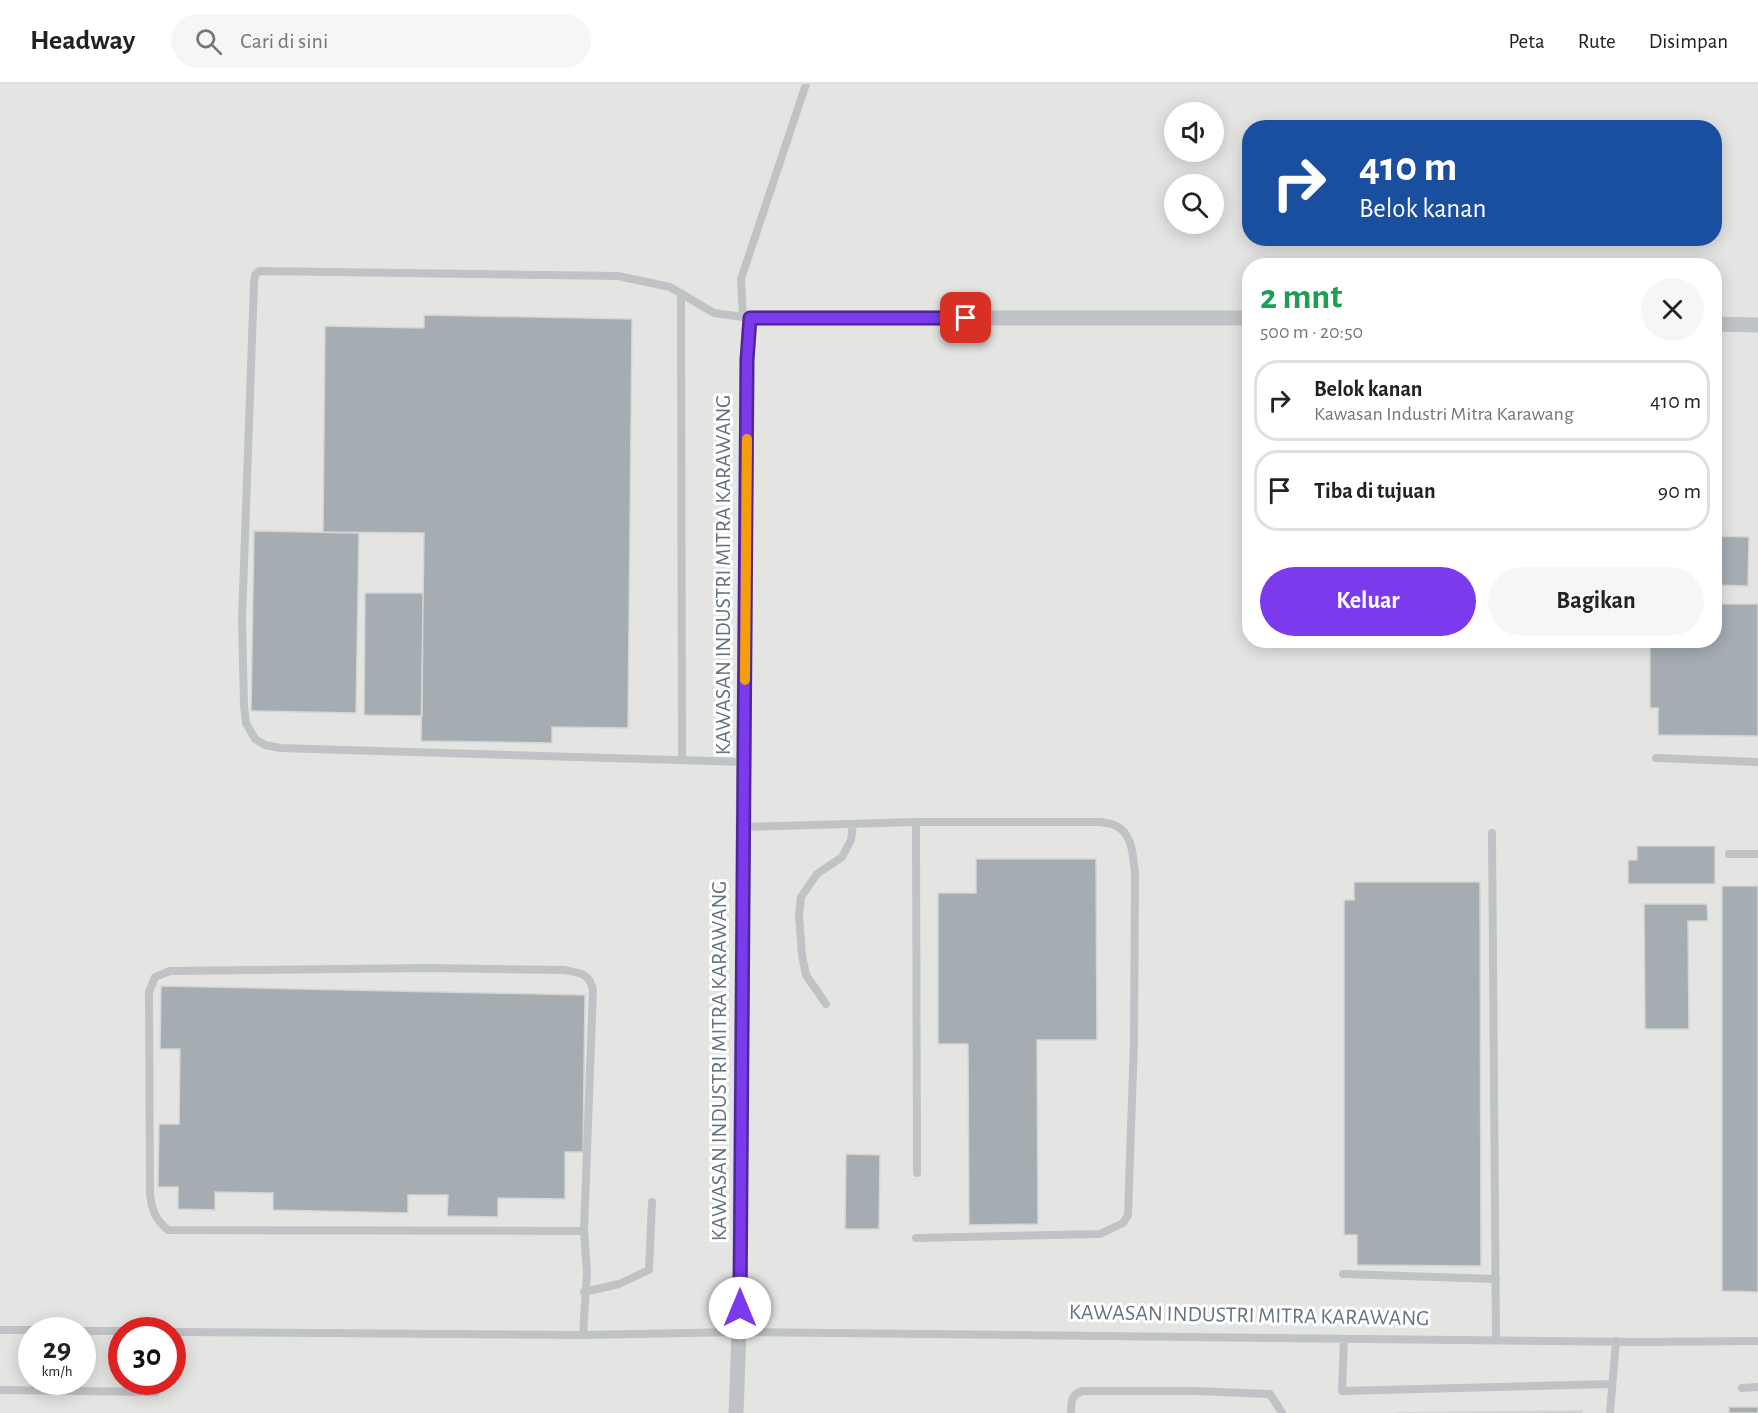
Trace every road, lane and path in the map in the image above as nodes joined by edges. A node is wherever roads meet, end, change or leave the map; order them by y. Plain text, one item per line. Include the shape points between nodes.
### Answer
1 (806, 84) edge
2 (681, 293) junction
3 (747, 317) junction
4 (1242, 318) edge
5 (1722, 324) edge
6 (1758, 325) edge
7 (1656, 758) dead end
8 (682, 760) junction
9 (744, 762) junction
10 (1758, 762) edge
11 (916, 822) junction
12 (853, 824) junction
13 (743, 827) junction
14 (1492, 833) dead end
15 (1729, 854) dead end
16 (1758, 854) edge
17 (826, 1004) dead end
18 (917, 1173) dead end
19 (652, 1202) dead end
20 (585, 1231) junction
21 (916, 1238) dead end
22 (1343, 1274) dead end
23 (1496, 1279) junction
24 (584, 1292) junction
25 (0, 1330) edge
26 (18, 1330) edge
27 (186, 1332) edge
28 (740, 1332) junction
29 (583, 1335) junction
30 (1344, 1339) junction
31 (1496, 1340) junction
32 (1616, 1341) junction
33 (1758, 1341) edge
34 (1612, 1383) junction
35 (1758, 1387) edge
36 (1742, 1388) dead end
37 (0, 1390) edge
38 (108, 1391) edge
39 (736, 1413) edge
40 (1071, 1413) edge
41 (1282, 1413) edge
42 (1610, 1413) edge

1 - 3 lane via 741,279
2 - 3 lane via 714,313
2 - 8 lane
2 - 8 lane via 618,276 259,271 254,282 242,620 246,723 255,739 265,745
3 - 4 street
3 - 9 street, KAWASAN INDUSTRI MITRA KARAWANG
5 - 6 street
7 - 10 lane
8 - 9 lane
9 - 13 street, KAWASAN INDUSTRI MITRA KARAWANG
11 - 12 lane
11 - 18 lane
11 - 21 lane via 1112,824 1127,835 1135,873 1128,1215 1123,1223 1100,1234
12 - 13 lane
12 - 17 lane via 851,840 842,857 817,874 801,897 799,915 806,975
13 - 28 street, KAWASAN INDUSTRI MITRA KARAWANG
14 - 23 lane
15 - 16 lane
19 - 24 lane via 649,1270 619,1284
20 - 20 lane via 168,1230 153,1213 150,1194 149,992 155,977 170,971 428,968 564,970 585,975 593,990
20 - 24 lane
22 - 23 lane
23 - 31 lane
24 - 29 lane
25 - 26 lane
27 - 29 lane, KAWASAN INDUSTRI MITRA KARAWANG
28 - 29 lane, KAWASAN INDUSTRI MITRA KARAWANG
28 - 30 lane, KAWASAN INDUSTRI MITRA KARAWANG
28 - 39 street, KAWASAN INDUSTRI MITRA KARAWANG
30 - 31 lane, KAWASAN INDUSTRI MITRA KARAWANG
30 - 34 lane via 1342,1391
31 - 32 lane, KAWASAN INDUSTRI MITRA KARAWANG
32 - 33 lane, KAWASAN INDUSTRI MITRA KARAWANG
32 - 34 lane
34 - 42 lane
35 - 36 lane
37 - 38 lane
40 - 41 lane via 1077,1392 1106,1391 1270,1394

